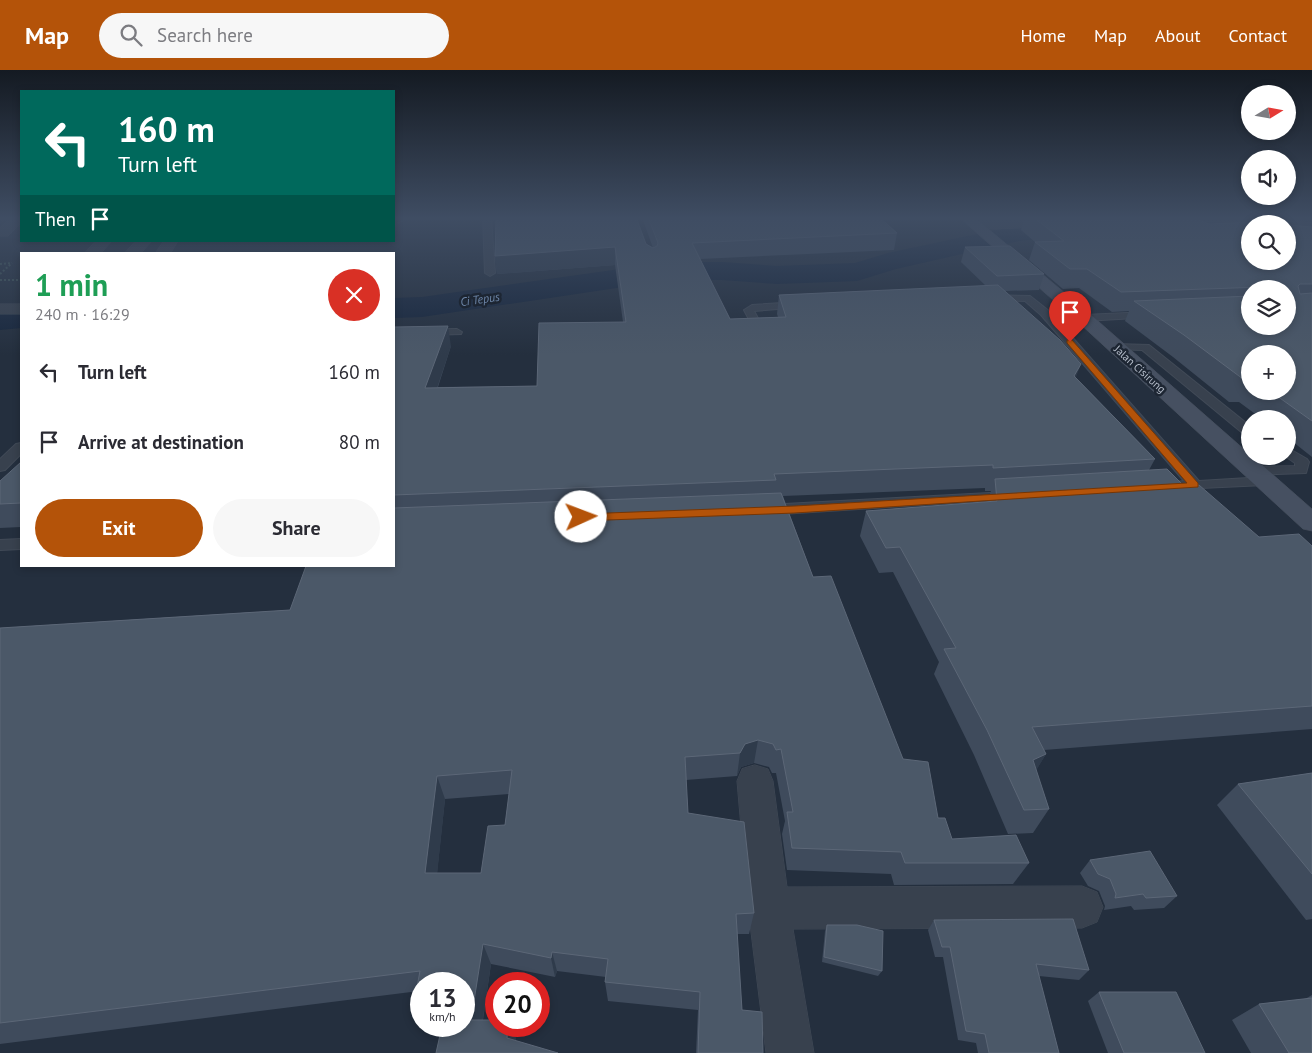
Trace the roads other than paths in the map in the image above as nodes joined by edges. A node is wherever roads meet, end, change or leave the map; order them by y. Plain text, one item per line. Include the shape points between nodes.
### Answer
1 (489, 263) edge
2 (1019, 263) edge
3 (490, 273) dead end
4 (981, 298) edge
5 (1027, 298) junction
6 (1060, 298) junction
7 (815, 304) edge
8 (0, 309) edge
9 (20, 309) edge
10 (1162, 315) edge
11 (1084, 318) junction
12 (759, 329) edge
13 (457, 332) dead end
14 (395, 333) edge
15 (1115, 347) junction
16 (1241, 425) edge
17 (20, 448) edge
18 (1296, 458) edge
19 (0, 467) edge
20 (1259, 476) junction
21 (1195, 485) junction
22 (1146, 488) edge
23 (1019, 496) edge
24 (755, 511) edge
25 (1312, 522) edge
26 (20, 544) edge
27 (0, 545) edge
28 (755, 781) dead end
29 (1082, 907) dead end
30 (769, 908) junction
31 (790, 1053) edge

1 - 3 lane
2 - 6 main road, Jalan Cisirung
4 - 5 lane
5 - 6 lane
5 - 21 lane via 1045,313
6 - 11 main road, Jalan Cisirung
7 - 12 lane via 752,308 749,310
8 - 9 street
10 - 11 lane
11 - 15 main road, Jalan Cisirung
13 - 14 lane
15 - 16 lane via 1145,347
15 - 20 main road, Jalan Cisirung
17 - 19 lane
18 - 20 lane via 1302,462 1301,470
20 - 21 lane
20 - 25 main road, Jalan Cisirung
21 - 22 lane
23 - 24 lane
26 - 27 lane
28 - 30 street
29 - 30 street
30 - 31 street

